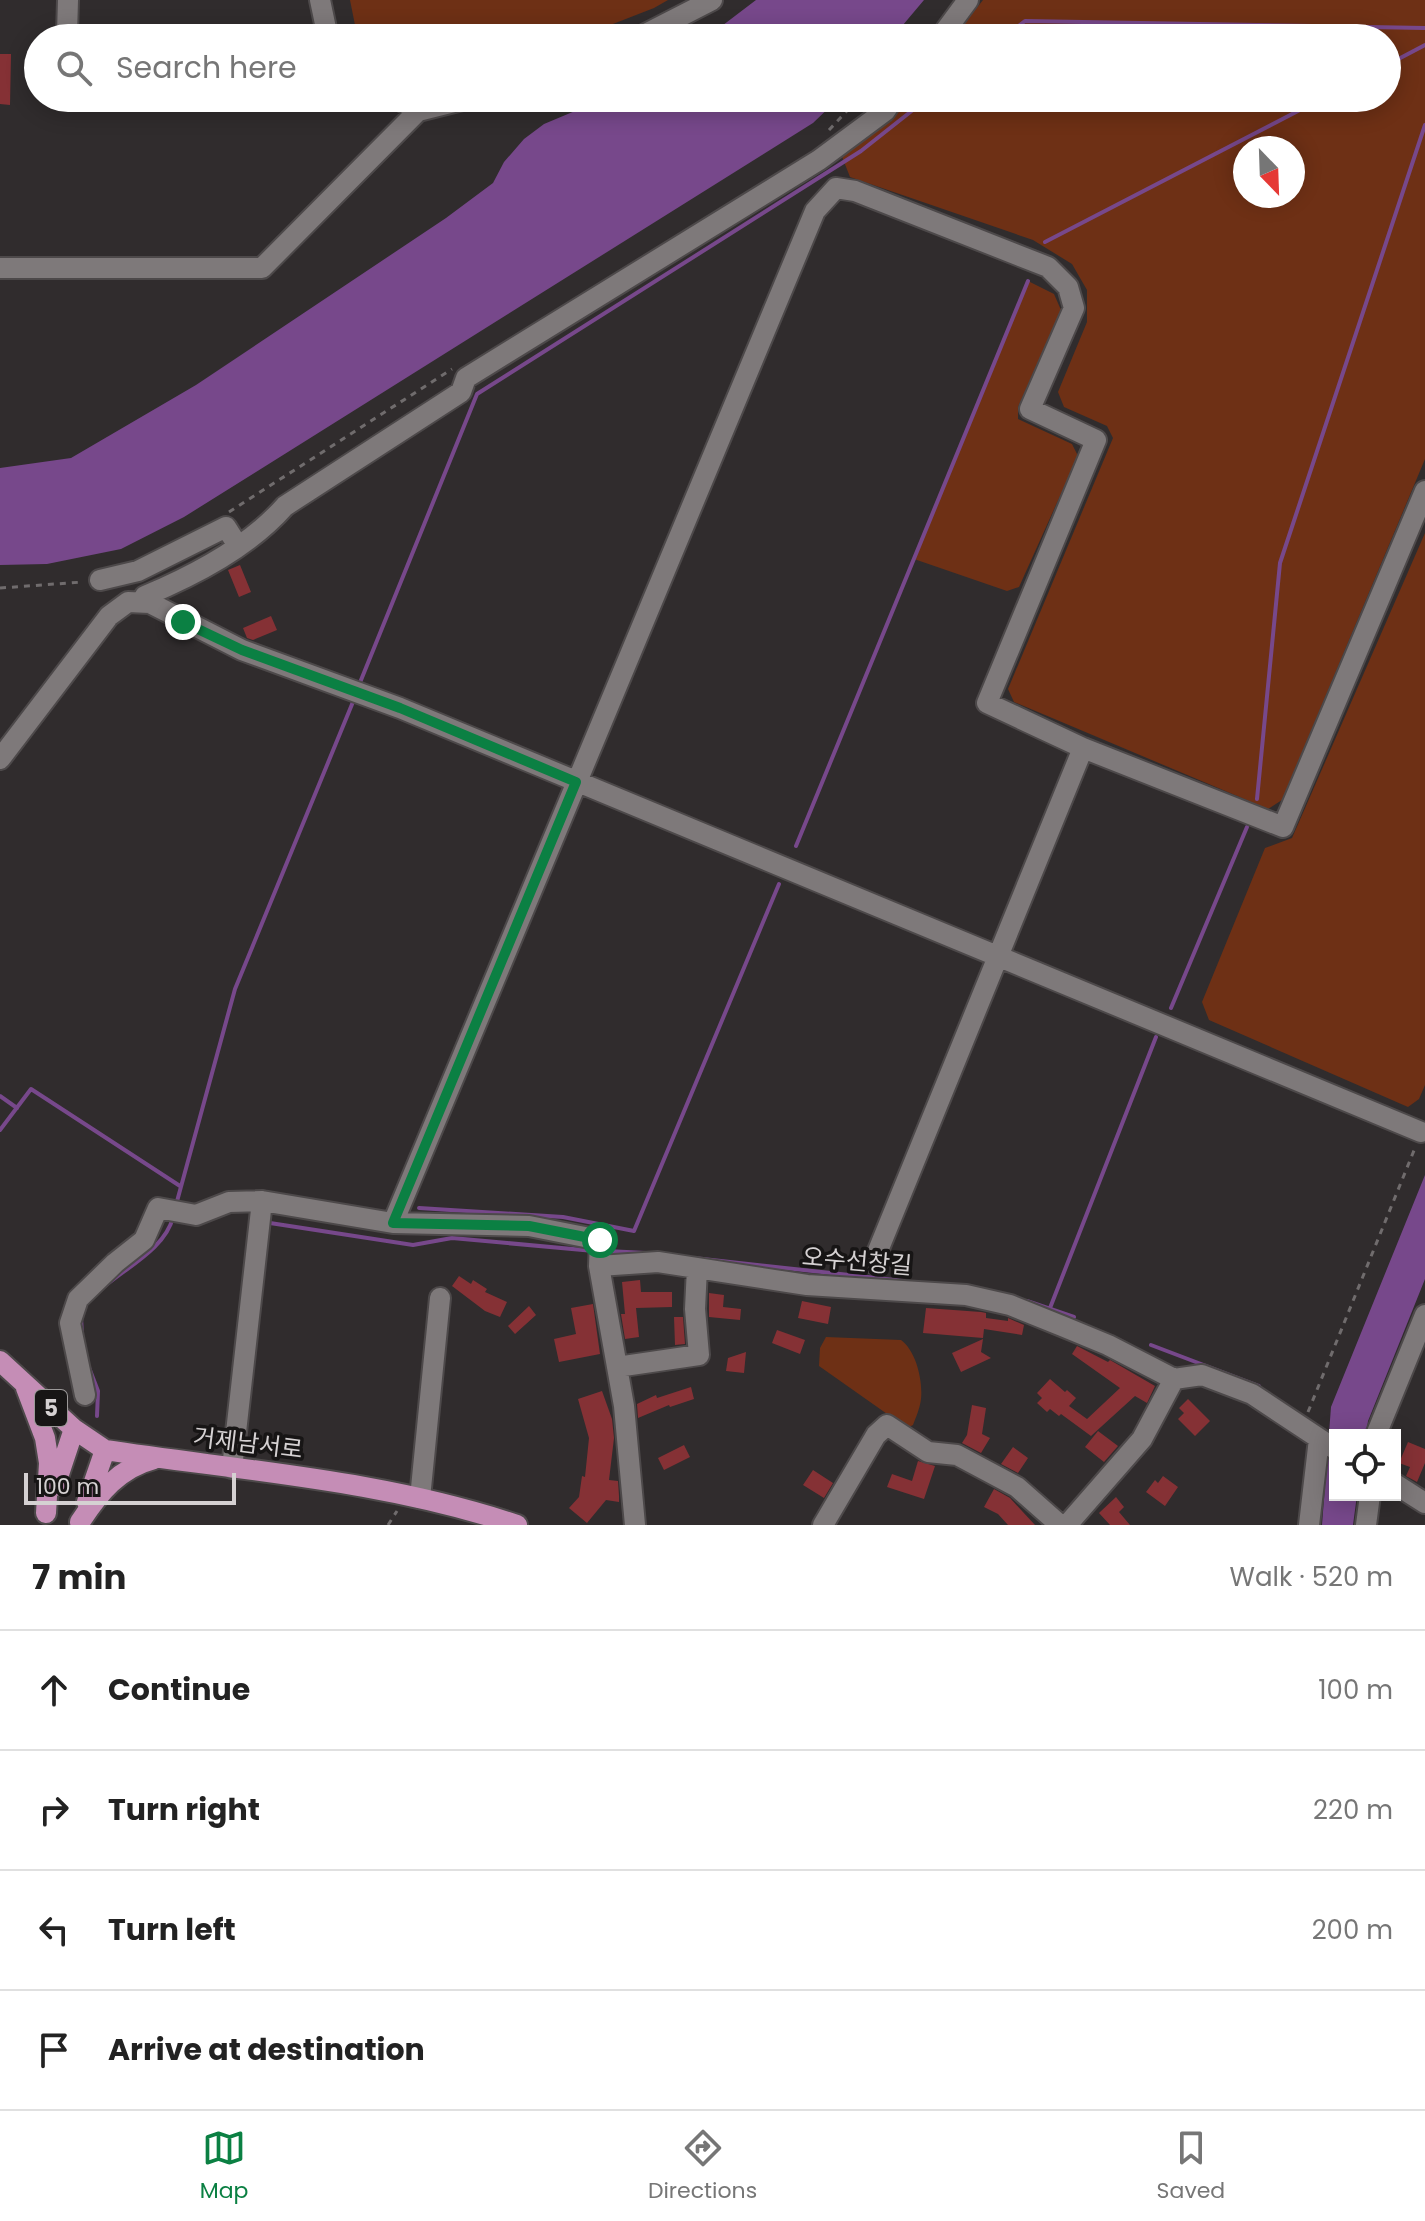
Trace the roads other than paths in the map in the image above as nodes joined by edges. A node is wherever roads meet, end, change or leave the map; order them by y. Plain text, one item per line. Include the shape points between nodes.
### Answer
1 (68, 0) edge
2 (320, 0) edge
3 (712, 0) edge
4 (968, 0) edge
5 (67, 24) edge
6 (325, 24) edge
7 (665, 24) edge
8 (950, 24) edge
9 (417, 112) edge
10 (883, 112) edge
11 (815, 155) junction
12 (836, 188) junction
13 (0, 268) edge
14 (1425, 491) edge
15 (238, 546) junction
16 (100, 580) road end
17 (144, 602) junction
18 (1083, 748) junction
19 (0, 759) edge
20 (576, 782) junction
21 (998, 957) junction
22 (1421, 1132) road end
23 (262, 1201) junction
24 (393, 1223) junction
25 (873, 1263) dead end
26 (599, 1266) junction
27 (697, 1268) junction
28 (440, 1298) dead end
29 (1425, 1315) edge
30 (0, 1361) edge
31 (617, 1367) junction
32 (1174, 1379) junction
33 (24, 1384) junction
34 (85, 1395) dead end
35 (74, 1429) junction
36 (1378, 1429) edge
37 (1327, 1444) edge
38 (105, 1450) junction
39 (159, 1458) junction
40 (232, 1468) junction
41 (1401, 1488) edge
42 (420, 1498) junction
43 (1369, 1501) edge
44 (1425, 1503) edge
45 (44, 1519) edge
46 (80, 1524) edge
47 (517, 1525) edge
48 (635, 1525) edge
49 (823, 1525) edge
50 (1060, 1525) edge
51 (1067, 1525) edge
52 (1309, 1525) edge
53 (1366, 1525) edge

1 - 5 street
2 - 6 street
3 - 7 street
4 - 8 street
9 - 13 street via 262,268
10 - 11 street
11 - 12 street
11 - 15 street via 466,378 461,392 285,506 266,528
12 - 18 street via 1048,267 1068,287 1074,308 1030,409 1096,440 987,703
12 - 20 street via 815,211
14 - 18 street via 1283,827
15 - 16 street via 226,527 138,571
15 - 17 street via 145,596
17 - 19 street via 128,602 109,616
17 - 20 street via 242,650
18 - 21 street
20 - 21 street
20 - 24 street
21 - 22 street
21 - 25 street
23 - 24 street
23 - 34 street via 229,1202 196,1215 158,1208 144,1240 78,1299 70,1323
23 - 40 street
24 - 26 street via 529,1226 600,1240
26 - 27 street, 오수선창길 via 658,1262
26 - 31 street
27 - 31 street via 699,1355
27 - 32 street, 오수선창길 via 807,1285 966,1295 1010,1305
28 - 42 street
29 - 36 street
30 - 33 main road, 거제남서로 / 5
31 - 48 street
32 - 37 street via 1202,1375 1252,1394
32 - 51 street via 1142,1439
33 - 35 main road, 거제남서로 / 5
33 - 45 main road via 49,1463
35 - 38 main road, 거제남서로 / 5
35 - 45 main road, 5
37 - 52 street
38 - 39 main road, 거제남서로
38 - 46 main road
39 - 40 main road, 거제남서로
39 - 46 main road via 136,1464 111,1482
40 - 42 main road, 거제남서로
41 - 44 street
42 - 47 main road, 거제남서로
43 - 53 street
49 - 50 street via 887,1425 928,1452 957,1455 1017,1487

